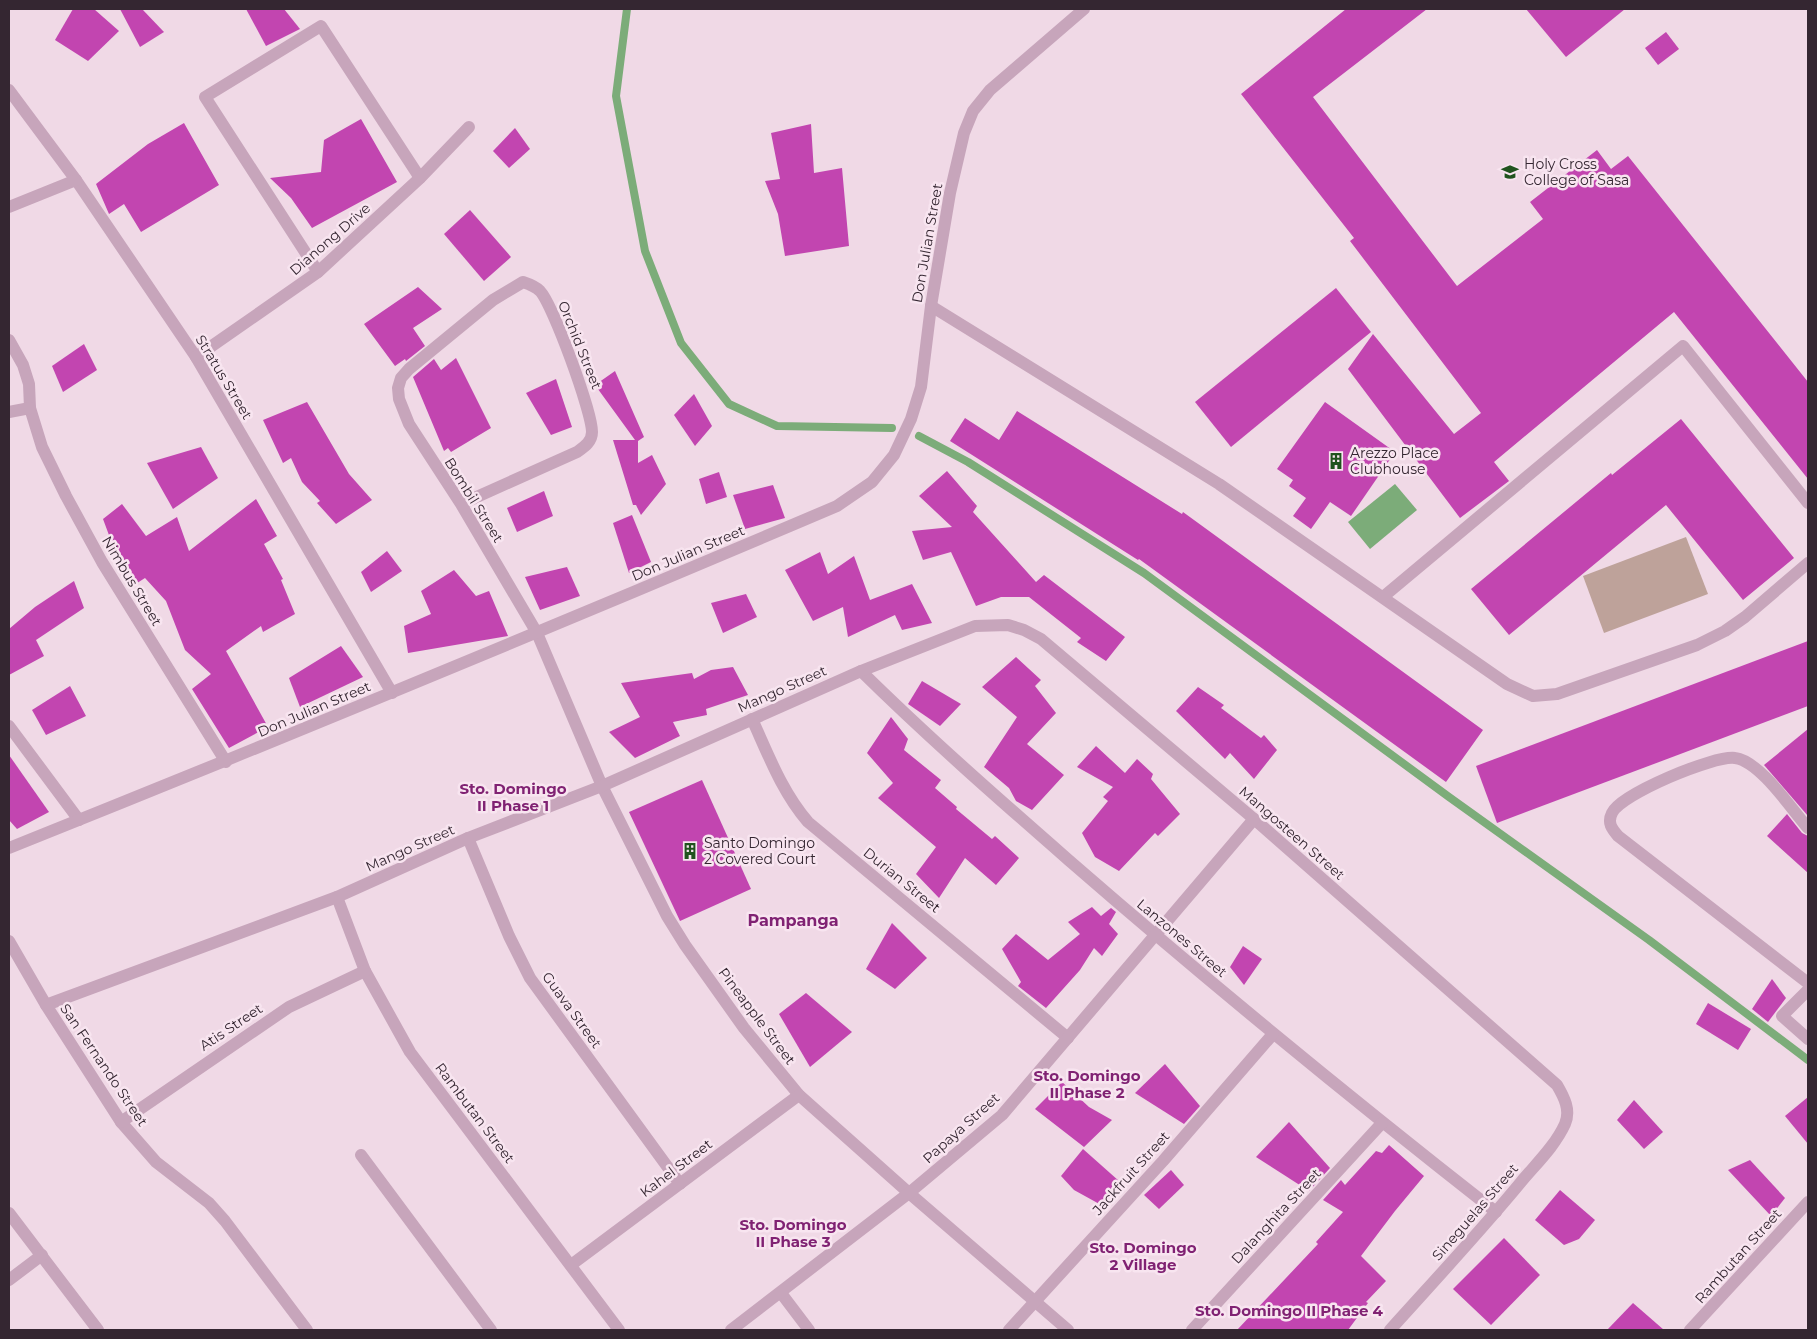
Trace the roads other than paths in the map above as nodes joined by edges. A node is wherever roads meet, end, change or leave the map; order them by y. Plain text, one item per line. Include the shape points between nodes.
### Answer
1 (1084, 9) edge
2 (9, 90) edge
3 (469, 127) dead end
4 (420, 178) junction
5 (76, 180) junction
6 (9, 207) edge
7 (318, 272) junction
8 (931, 306) junction
9 (9, 340) edge
10 (196, 357) junction
11 (401, 378) joint
12 (30, 408) junction
13 (9, 412) edge
14 (1808, 503) edge
15 (461, 504) junction
16 (1808, 563) edge
17 (1383, 597) junction
18 (975, 626) joint
19 (537, 634) junction
20 (861, 671) junction
21 (392, 693) junction
22 (752, 719) junction
23 (9, 726) edge
24 (226, 762) junction
25 (602, 786) junction
26 (79, 820) junction
27 (1254, 820) junction
28 (1808, 828) edge
29 (468, 838) junction
30 (9, 848) edge
31 (337, 896) junction
32 (1156, 936) junction
33 (9, 941) edge
34 (365, 971) junction
35 (1808, 983) edge
36 (1808, 990) edge
37 (46, 1005) junction
38 (1273, 1034) junction
39 (1068, 1038) junction
40 (1808, 1039) edge
41 (799, 1095) junction
42 (1566, 1104) joint
43 (121, 1122) junction
44 (1382, 1123) junction
45 (361, 1155) dead end
46 (680, 1184) junction
47 (909, 1193) junction
48 (1808, 1202) edge
49 (1496, 1212) junction
50 (9, 1213) edge
51 (42, 1255) junction
52 (571, 1265) junction
53 (9, 1280) edge
54 (781, 1293) junction
55 (1035, 1302) junction
56 (98, 1330) edge
57 (307, 1330) edge
58 (491, 1330) edge
59 (619, 1330) edge
60 (731, 1330) edge
61 (809, 1330) edge
62 (1009, 1330) edge
63 (1068, 1330) edge
64 (1192, 1330) edge
65 (1390, 1330) edge
66 (1690, 1330) edge

1 - 8 street, Don Julian Street via 990,90 973,110 964,133 950,193
2 - 5 street, Stratus Street
3 - 4 street, Dianong Drive
4 - 7 street, Dianong Drive
4 - 7 street via 321,26 205,98
5 - 6 street
5 - 10 street, Stratus Street
7 - 10 street, Dianong Drive
8 - 17 street via 1219,484
8 - 19 street, Don Julian Street via 920,387 912,419 894,455 872,482 837,506
9 - 12 street, Nimbus Street via 29,384
10 - 21 street, Stratus Street
11 - 15 street, Bombil Street via 399,399 408,424
11 - 15 street, Orchid Street via 493,300 523,282 540,291 549,306 588,405 591,438 587,446 577,452
12 - 13 street
12 - 24 street, Nimbus Street via 42,447 102,562
14 - 17 street via 1683,346
15 - 19 street, Bombil Street
16 - 17 street via 1725,630 1697,644 1546,696 1533,696 1508,684
18 - 20 street, Mango Street
18 - 27 street, Mangosteen Street via 1008,625 1041,639
19 - 21 street, Don Julian Street
19 - 25 street, Pineapple Street
20 - 22 street, Mango Street
20 - 32 street, Lanzones Street via 945,752
21 - 24 street, Don Julian Street
22 - 25 street, Mango Street
22 - 39 street, Durian Street via 784,788 795,808 808,822
23 - 26 street
24 - 26 street, Don Julian Street
25 - 29 street, Mango Street
25 - 41 street, Pineapple Street via 667,916 744,1028
26 - 30 street, Don Julian Street
27 - 32 street, Papaya Street
27 - 42 street, Mangosteen Street via 1557,1085
28 - 35 street via 1760,773 1735,758 1700,766 1644,790 1623,801 1612,812 1609,821 1618,836
29 - 31 street, Mango Street
29 - 46 street, Guava Street via 530,978
31 - 34 street, Rambutan Street
31 - 37 street, Mango Street
32 - 38 street, Lanzones Street
32 - 39 street, Papaya Street
33 - 37 street, San Fernando Street
34 - 43 street, Atis Street via 289,1006
34 - 52 street, Rambutan Street via 410,1052
36 - 40 street via 1782,1016
37 - 43 street, San Fernando Street
38 - 44 street, Lanzones Street
38 - 55 street, Jackfruit Street
39 - 47 street, Papaya Street via 1002,1115
41 - 46 street, Kahel Street
41 - 47 street, Pineapple Street
42 - 49 street, Sineguelas Street via 1565,1124 1555,1141
43 - 57 street, San Fernando Street via 156,1162 209,1203
44 - 49 street, Lanzones Street
44 - 64 street, Dalanghita Street
45 - 58 street
46 - 52 street, Kahel Street
47 - 54 street, Papaya Street
47 - 55 street, Pineapple Street
48 - 66 street, Rambutan Street
49 - 65 street, Sineguelas Street
50 - 51 street
51 - 53 street
51 - 56 street
52 - 59 street, Rambutan Street
54 - 60 street, Papaya Street
54 - 61 street
55 - 62 street, Jackfruit Street
55 - 63 street, Pineapple Street

